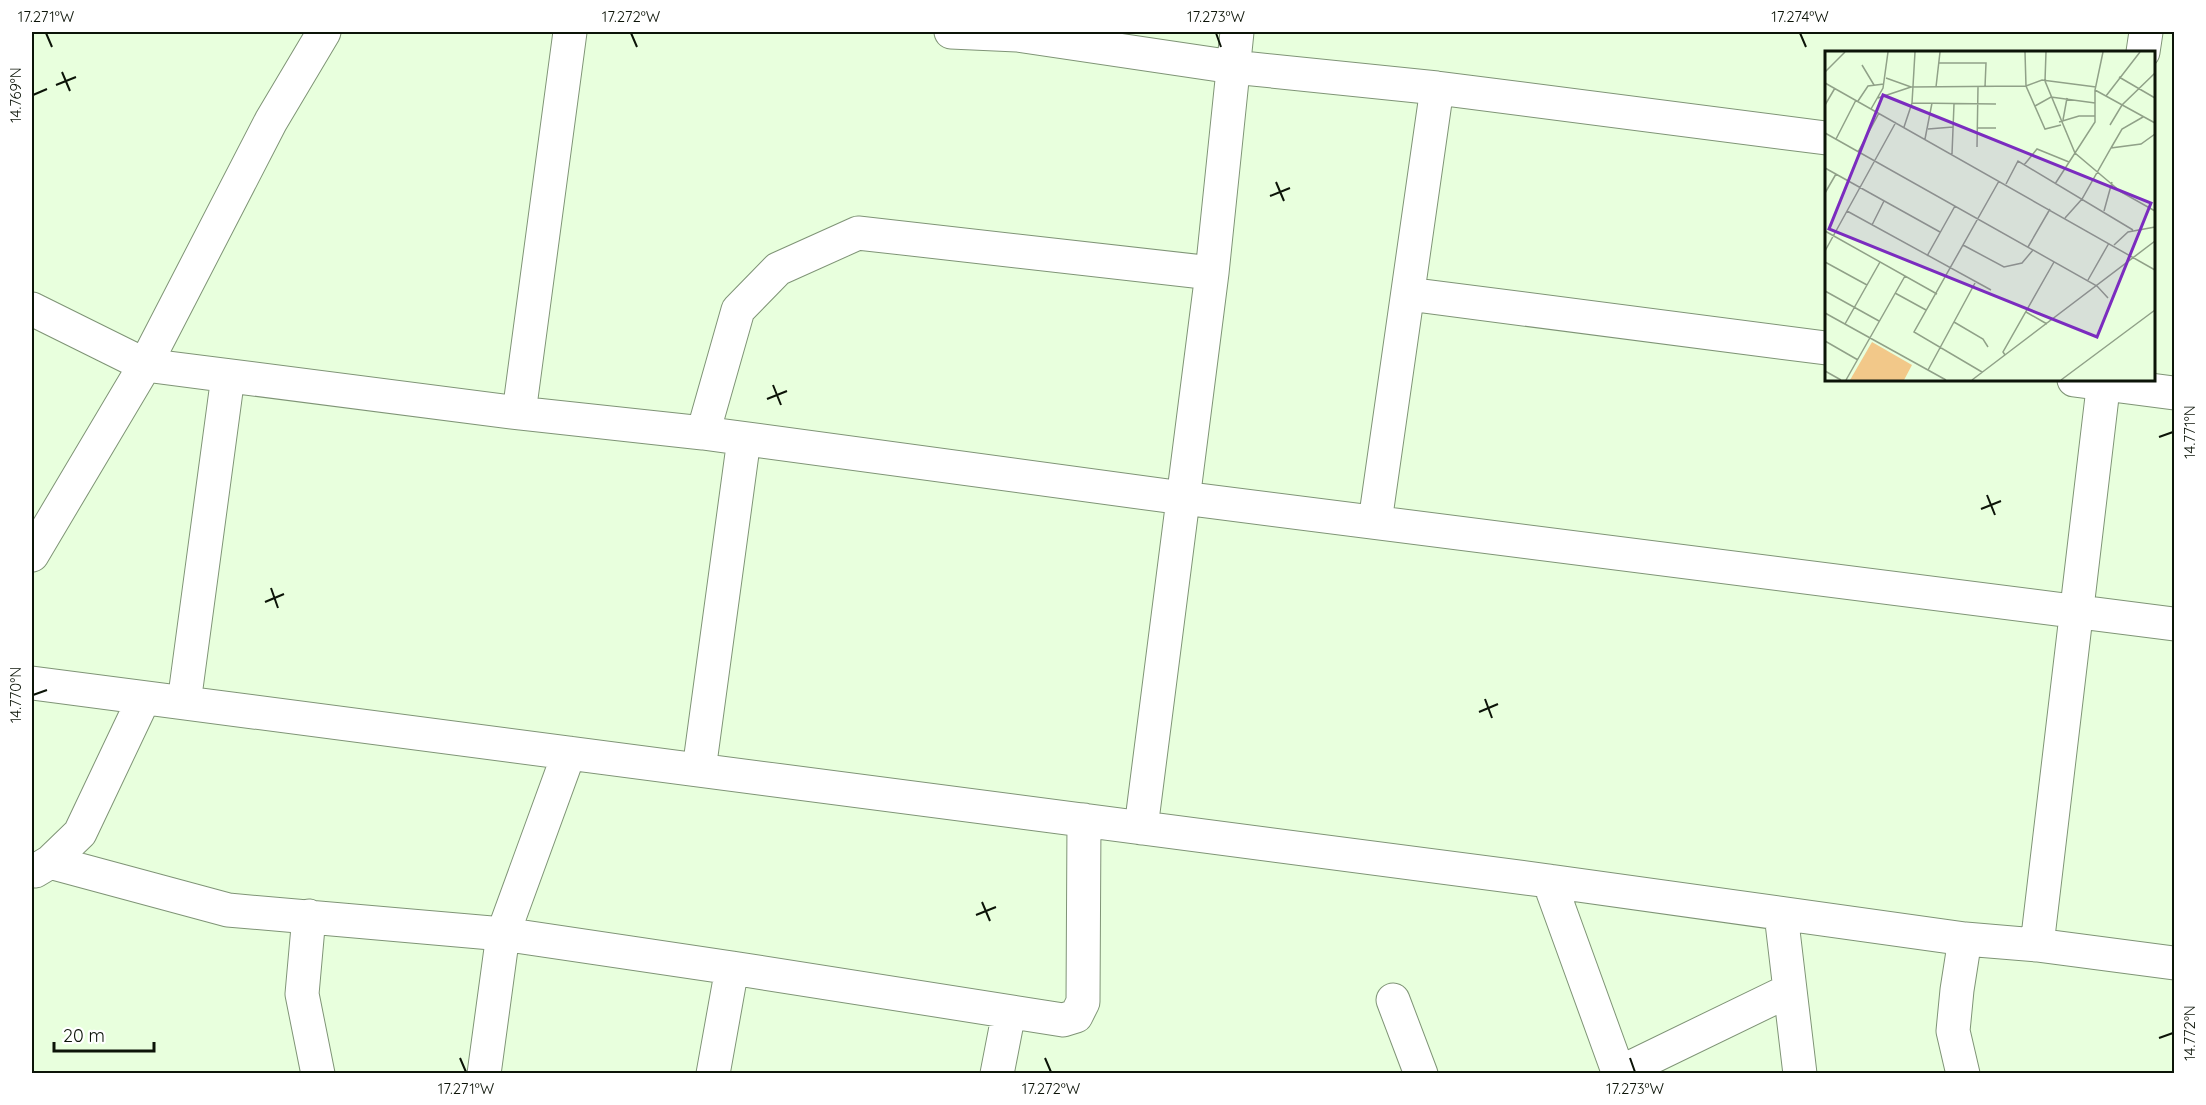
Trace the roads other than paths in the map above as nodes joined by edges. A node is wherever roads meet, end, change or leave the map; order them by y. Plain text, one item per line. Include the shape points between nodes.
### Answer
1 (324, 32) edge
2 (570, 32) edge
3 (951, 32) edge
4 (1237, 32) edge
5 (2146, 32) edge
6 (1018, 33) edge
7 (2143, 51) edge
8 (1233, 67) junction
9 (1437, 88) junction
10 (1825, 138) edge
11 (1212, 273) junction
12 (1408, 294) junction
13 (32, 309) edge
14 (1825, 348) edge
15 (146, 365) junction
16 (228, 376) junction
17 (2094, 381) edge
18 (2175, 393) edge
19 (519, 413) junction
20 (703, 433) junction
21 (744, 439) junction
22 (1183, 498) junction
23 (1375, 522) junction
24 (32, 555) edge
25 (2076, 612) junction
26 (2175, 624) edge
27 (32, 683) edge
28 (144, 698) junction
29 (183, 703) junction
30 (569, 753) junction
31 (699, 770) junction
32 (1084, 820) junction
33 (1141, 828) junction
34 (41, 868) edge
35 (1550, 881) junction
36 (1781, 914) junction
37 (309, 916) junction
38 (503, 934) junction
39 (1965, 939) junction
40 (2037, 945) junction
41 (2175, 963) edge
42 (732, 968) junction
43 (1790, 990) junction
44 (1393, 1000) dead end
45 (1009, 1012) junction
46 (1619, 1073) edge
47 (318, 1074) edge
48 (484, 1074) edge
49 (713, 1074) edge
50 (997, 1074) edge
51 (1421, 1074) edge
52 (1800, 1074) edge
53 (1963, 1074) edge

1 - 15 street via 271,121
2 - 19 street
3 - 6 street
4 - 8 street
5 - 7 street
6 - 8 street
8 - 9 street
8 - 11 street
9 - 10 street
9 - 12 street
11 - 20 street via 858,233 778,269 738,310
11 - 22 street
12 - 14 street
12 - 23 street
13 - 15 street
15 - 16 street
15 - 24 street
16 - 19 street
16 - 29 street
17 - 18 street
17 - 25 street
19 - 20 street
20 - 21 street
21 - 22 street
21 - 31 street
22 - 23 street
22 - 33 street
23 - 25 street
25 - 26 street
25 - 40 street
27 - 28 street
28 - 29 street
28 - 34 street via 80,833
29 - 30 street
30 - 31 street
30 - 38 street
31 - 32 street
32 - 33 street
32 - 45 street via 1083,1002 1076,1016 1063,1020
33 - 35 street
34 - 37 street via 228,910
35 - 36 street
35 - 46 street
36 - 39 street
36 - 43 street
37 - 38 street
37 - 47 street via 302,994
38 - 42 street
38 - 48 street
39 - 40 street
39 - 53 street via 1953,1031
40 - 41 street
42 - 45 street
42 - 49 street
43 - 46 street
43 - 52 street
44 - 51 street
45 - 50 street

